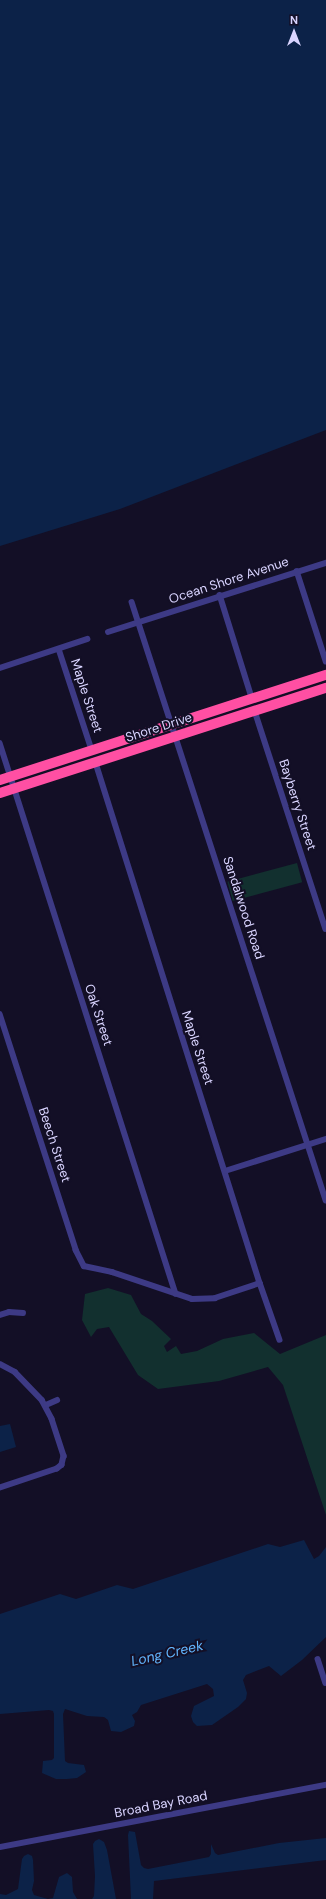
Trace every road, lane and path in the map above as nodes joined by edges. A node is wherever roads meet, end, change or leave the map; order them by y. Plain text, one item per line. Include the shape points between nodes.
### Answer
1 (326, 563) edge
2 (297, 571) junction
3 (220, 595) junction
4 (132, 602) dead end
5 (140, 622) junction
6 (108, 632) dead end
7 (87, 640) dead end
8 (59, 649) junction
9 (326, 661) edge
10 (0, 668) edge
11 (326, 675) edge
12 (326, 688) edge
13 (252, 698) junction
14 (255, 711) junction
15 (172, 724) junction
16 (176, 736) junction
17 (0, 743) edge
18 (92, 750) junction
19 (96, 763) junction
20 (10, 776) junction
21 (0, 780) edge
22 (14, 789) junction
23 (0, 793) edge
24 (326, 929) edge
25 (0, 1014) edge
26 (326, 1139) edge
27 (308, 1145) junction
28 (225, 1171) junction
29 (326, 1200) edge
30 (260, 1283) junction
31 (176, 1294) junction
32 (23, 1313) dead end
33 (0, 1315) edge
34 (280, 1340) dead end
35 (0, 1364) edge
36 (57, 1400) dead end
37 (46, 1405) junction
38 (0, 1488) edge
39 (318, 1659) dead end
40 (326, 1683) edge
41 (326, 1785) edge
42 (0, 1847) edge

1 - 2 street, Ocean Shore Avenue
2 - 3 street, Ocean Shore Avenue
2 - 9 street
3 - 5 street, Ocean Shore Avenue
3 - 13 street
4 - 5 street
5 - 6 street, Ocean Shore Avenue
5 - 15 street, Sandalwood Road
7 - 8 street
8 - 10 street
8 - 18 street, Maple Street
11 - 13 highway, Shore Drive
12 - 14 highway, Shore Drive
13 - 15 highway, Shore Drive
14 - 16 highway, Shore Drive
14 - 24 street, Bayberry Street
15 - 16 street, Sandalwood Road
15 - 18 highway, Shore Drive
16 - 19 highway, Shore Drive
16 - 27 street, Sandalwood Road
17 - 20 street, Oak Street
18 - 20 highway, Shore Drive
19 - 22 highway, Shore Drive
19 - 28 street, Maple Street
20 - 21 highway, Shore Drive
20 - 22 street, Oak Street
22 - 23 highway, Shore Drive
22 - 31 street, Oak Street
25 - 31 street, Beech Street via 78,1256 84,1266 112,1272
26 - 27 street
27 - 28 street
27 - 29 street, Sandalwood Road
28 - 30 street, Maple Street
30 - 31 street, Beech Street via 209,1299 192,1299
30 - 34 street, Maple Street
32 - 33 street via 9,1312
35 - 37 street via 16,1372
36 - 37 street
37 - 38 street via 64,1456 62,1465 57,1469
39 - 40 street
41 - 42 street, Broad Bay Road

